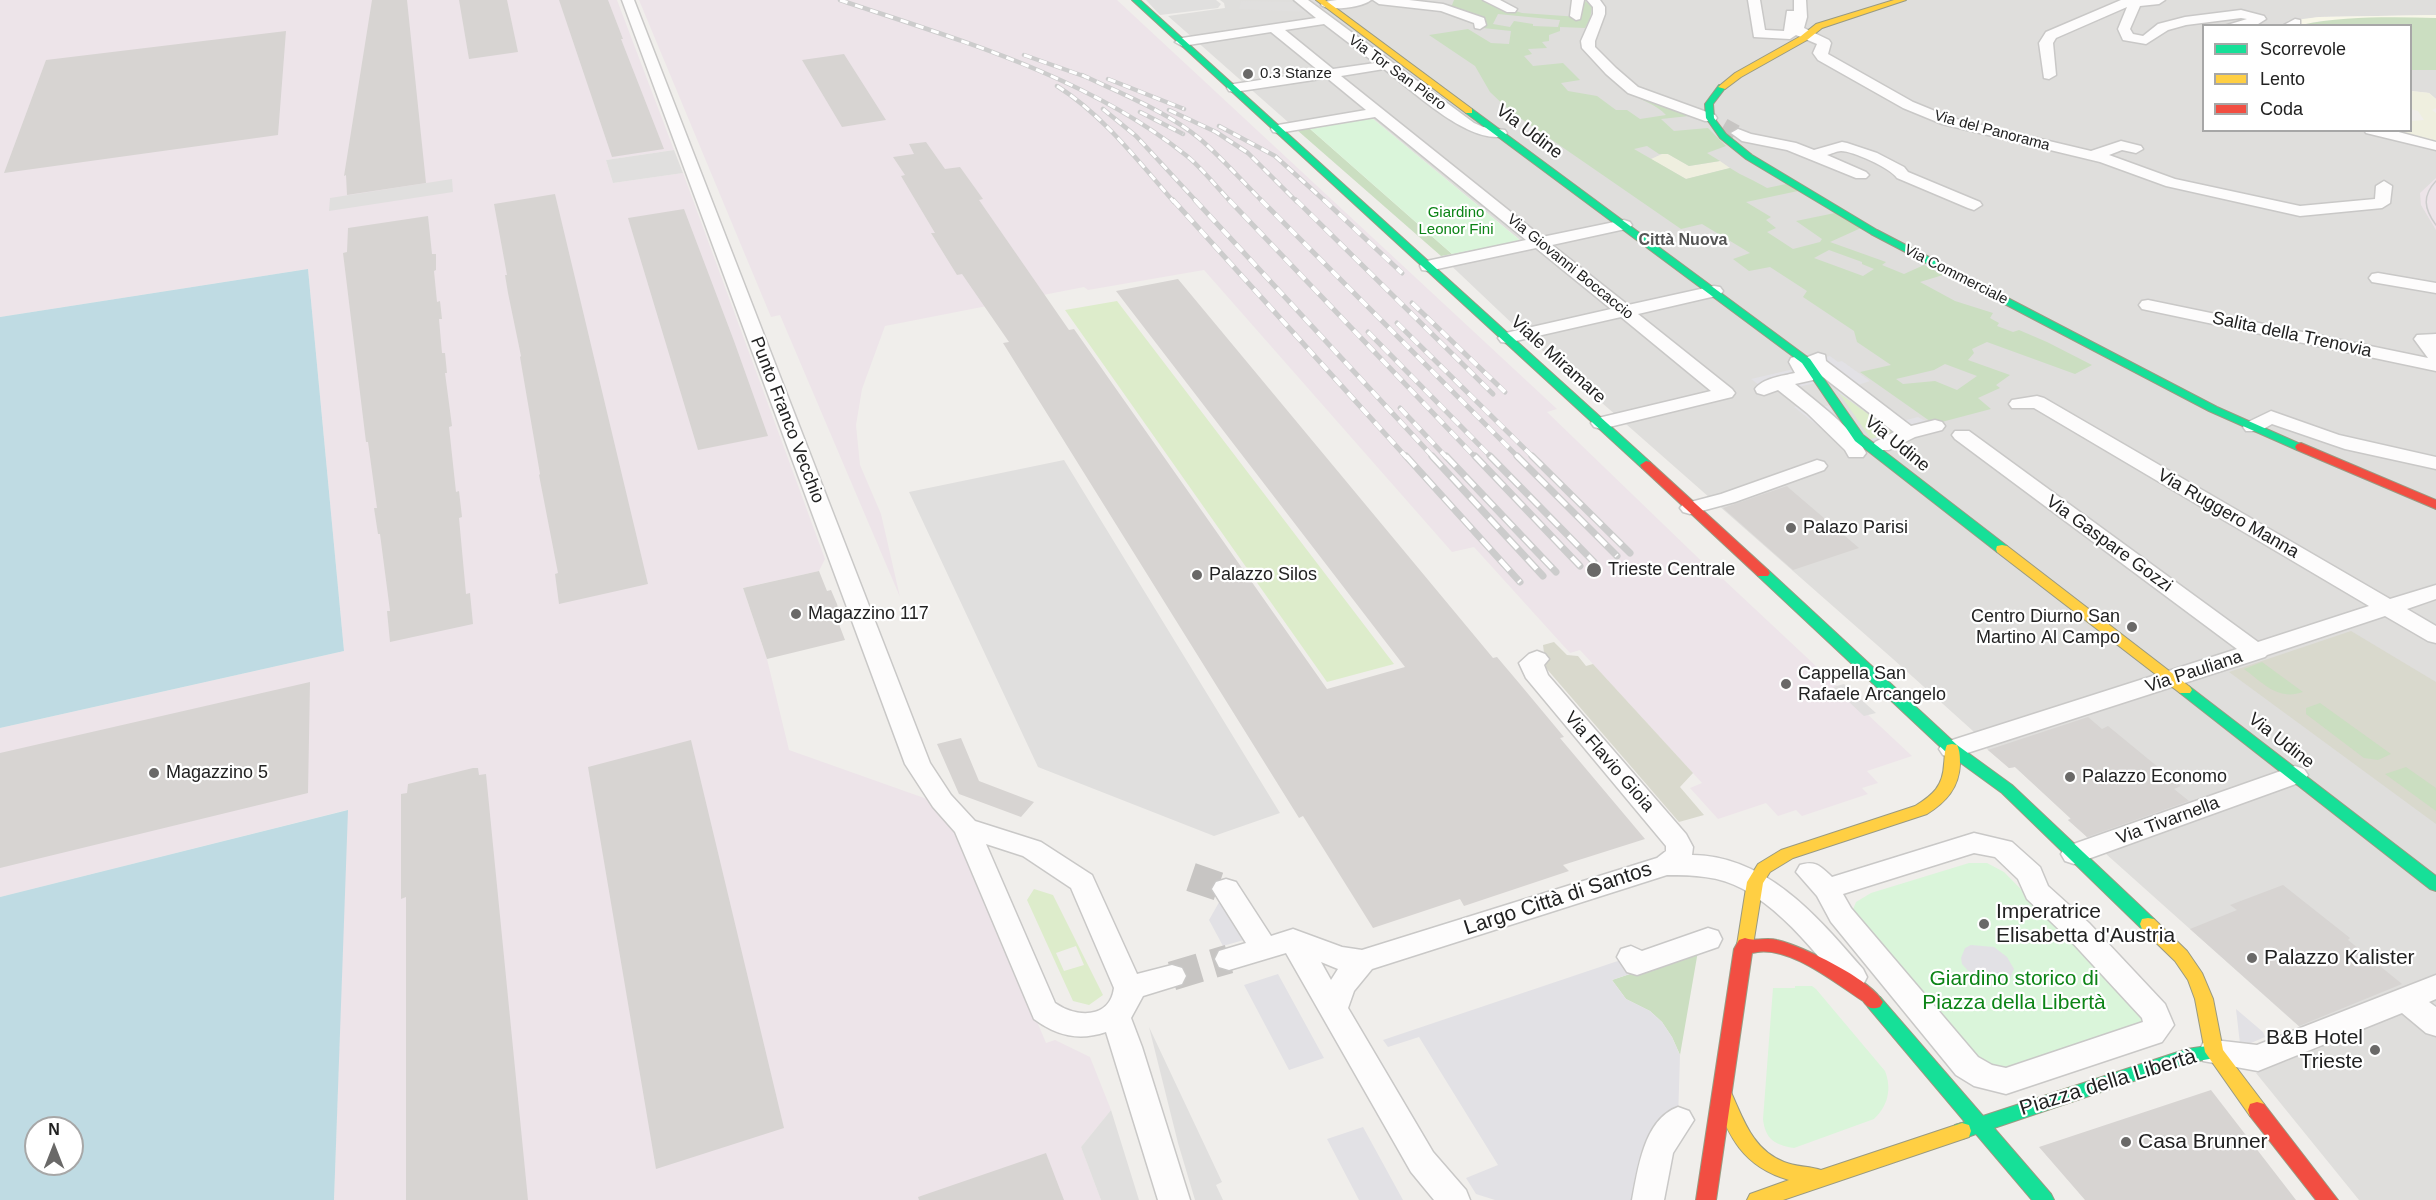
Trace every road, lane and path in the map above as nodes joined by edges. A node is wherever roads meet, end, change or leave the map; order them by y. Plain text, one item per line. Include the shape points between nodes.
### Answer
1 (628, 0) edge
2 (1136, 0) edge
3 (1300, 0) edge
4 (1365, 0) edge
5 (1380, 0) edge
6 (1489, 0) edge
7 (1578, 0) edge
8 (1593, 0) edge
9 (1754, 0) edge
10 (1792, 0) edge
11 (1800, 0) edge
12 (2159, 0) edge
13 (1891, 1) edge
14 (2133, 1) edge
15 (1324, 2) edge
16 (1511, 9) dead end
17 (1576, 16) dead end
18 (1327, 20) junction
19 (2242, 24) edge
20 (1480, 25) dead end
21 (1274, 28) junction
22 (1799, 37) junction
23 (1182, 42) junction
24 (1386, 65) junction
25 (1330, 74) junction
26 (2049, 75) dead end
27 (1234, 88) junction
28 (1377, 112) junction
29 (1716, 123) junction
30 (1278, 129) junction
31 (2379, 132) edge
32 (1500, 133) junction
33 (1738, 133) tunnel mouth
34 (2436, 146) edge
35 (2136, 149) dead end
36 (1813, 155) junction
37 (2094, 155) junction
38 (1861, 175) dead end
39 (2384, 186) dead end
40 (1974, 205) dead end
41 (1624, 225) junction
42 (1540, 243) junction
43 (1428, 266) junction
44 (2378, 278) dead end
45 (2436, 288) edge
46 (1714, 291) junction
47 (2148, 305) dead end
48 (1624, 311) junction
49 (1507, 338) junction
50 (2436, 339) edge
51 (2436, 356) edge
52 (1818, 359) dead end
53 (1798, 362) dead end
54 (2436, 365) edge
55 (2019, 404) dead end
56 (1601, 423) junction
57 (1935, 426) dead end
58 (2253, 427) junction
59 (1908, 433) junction
60 (1962, 435) dead end
61 (2436, 463) edge
62 (1817, 466) dead end
63 (2436, 505) edge
64 (1690, 508) junction
65 (2436, 592) edge
66 (2389, 608) junction
67 (2436, 636) edge
68 (2257, 652) junction
69 (1537, 659) dead end
70 (2173, 679) junction
71 (1952, 749) junction
72 (2295, 774) junction
73 (966, 828) junction
74 (2074, 854) junction
75 (1667, 865) junction
76 (1755, 882) junction
77 (2436, 885) edge
78 (1708, 939) dead end
79 (1293, 940) junction
80 (1743, 949) junction
81 (1631, 957) dead end
82 (1229, 959) tunnel mouth
83 (1362, 961) junction
84 (1172, 976) tunnel mouth
85 (2436, 987) edge
86 (1129, 988) junction
87 (1869, 996) junction
88 (2405, 999) junction
89 (1333, 1010) junction
90 (1115, 1016) junction
91 (2436, 1024) edge
92 (2214, 1052) junction
93 (2071, 1057) joint
94 (1722, 1092) junction
95 (1678, 1120) dead end
96 (1979, 1124) junction
97 (1422, 1162) junction
98 (1824, 1178) junction
99 (1174, 1200) edge
100 (1439, 1200) edge
101 (1454, 1200) edge
102 (1463, 1200) edge
103 (1648, 1200) edge
104 (1707, 1200) edge
105 (1757, 1200) edge
106 (2044, 1200) edge
107 (2328, 1200) edge

1 - 73 street, Punto Franco Vecchio via 918,764
2 - 23 main road, Viale Miramare
3 - 18 street, Via Tor San Piero
4 - 15 street
5 - 20 street via 1443,8 1480,21
6 - 16 street
7 - 17 street
8 - 29 street via 1599,14 1589,48 1604,64 1633,90
9 - 22 street via 1759,34
10 - 22 street
11 - 22 street
12 - 14 street
13 - 22 main road via 1831,20
14 - 19 street via 2124,29 2137,45 2163,27 2185,21 2241,14 2260,19
14 - 26 street via 2050,34 2046,43
15 - 32 main road, Via Udine
18 - 21 street
18 - 24 street, Via Tor San Piero
21 - 23 street
21 - 25 street, Via Giovanni Boccaccio
22 - 29 main road via 1719,89 1710,104
22 - 37 street, Via del Panorama via 1820,39 1824,43 1820,53 1823,57 1929,115
23 - 27 main road, Viale Miramare
24 - 25 street
24 - 32 street, Via Tor San Piero via 1472,128
25 - 27 street
25 - 28 street, Via Giovanni Boccaccio
27 - 30 main road, Viale Miramare
28 - 30 street
28 - 42 street, Via Giovanni Boccaccio
29 - 58 main road, Via Commerciale via 1733,146 1874,232
30 - 43 main road, Viale Miramare
31 - 34 street
32 - 41 main road, Via Udine
33 - 36 street
35 - 37 street via 2121,146
36 - 38 street
36 - 40 street via 1842,146 1854,149 1899,170 1902,176
37 - 39 street, Via del Panorama via 2170,183 2300,211 2382,203
41 - 42 street
41 - 46 main road, Via Udine
42 - 43 street
42 - 48 street, Via Giovanni Boccaccio
43 - 49 main road, Viale Miramare
44 - 45 street
46 - 48 street
46 - 70 main road, Via Udine via 1815,370 1859,438
47 - 54 street, Salita della Trenovia
48 - 49 street
48 - 56 street, Via Giovanni Boccaccio via 1725,393
49 - 56 main road, Viale Miramare
50 - 51 street via 2423,339
52 - 59 street via 1813,360
53 - 59 street via 1806,376 1772,386 1814,409 1862,450
55 - 66 street, Via Ruggero Manna via 2037,402
56 - 64 main road, Viale Miramare
57 - 59 street
58 - 61 street via 2271,417 2352,446
58 - 63 main road, Via Commerciale
60 - 68 street, Via Gaspare Gozzi
62 - 64 street
64 - 71 main road, Viale Miramare
65 - 66 street, Via Pauliana
66 - 67 street, Via Ruggero Manna
66 - 68 street, Via Pauliana
68 - 70 street, Via Pauliana
69 - 75 street, Via Flavio Gioia via 1531,663 1538,678 1677,841 1679,855
70 - 71 street, Via Pauliana
70 - 72 main road, Via Udine
71 - 74 main road, Piazza della Libertà via 2007,789
71 - 76 main road via 1948,792 1936,803 1787,854 1764,868
72 - 74 street, Via Tivarnella
72 - 77 main road, Via Udine
73 - 86 street via 1032,849 1082,882
73 - 90 street via 1044,1011 1065,1024 1090,1025
74 - 92 main road, Piazza della Libertà via 2181,956 2204,999
75 - 76 street, Largo Città di Santos via 1712,866
75 - 83 street, Largo Città di Santos
76 - 80 main road
76 - 87 street via 1796,911
78 - 81 street via 1637,964
79 - 82 street
79 - 83 street, Largo Città di Santos via 1340,958
79 - 89 street
80 - 87 main road via 1767,943 1791,949
80 - 94 main road
83 - 89 street via 1338,990
84 - 86 street
85 - 88 street
86 - 90 street via 1125,1007
87 - 96 main road
88 - 91 street
88 - 92 street via 2258,1058
89 - 97 street
90 - 99 street
92 - 96 main road, Piazza della Libertà via 2187,1056
92 - 107 main road
93 - 93 street via 2163,1029 2155,1012 2079,931 2029,885 2030,874 2003,849 1976,833 1938,845 1906,873 1818,881 1837,916 1906,989 1975,1074 2006,1081
94 - 98 main road via 1729,1114 1750,1151 1778,1171 1796,1177
94 - 104 main road
95 - 103 street
96 - 98 main road, Piazza della Libertà
96 - 106 main road
97 - 100 street
97 - 101 street
97 - 102 street
98 - 105 main road, Piazza della Libertà

